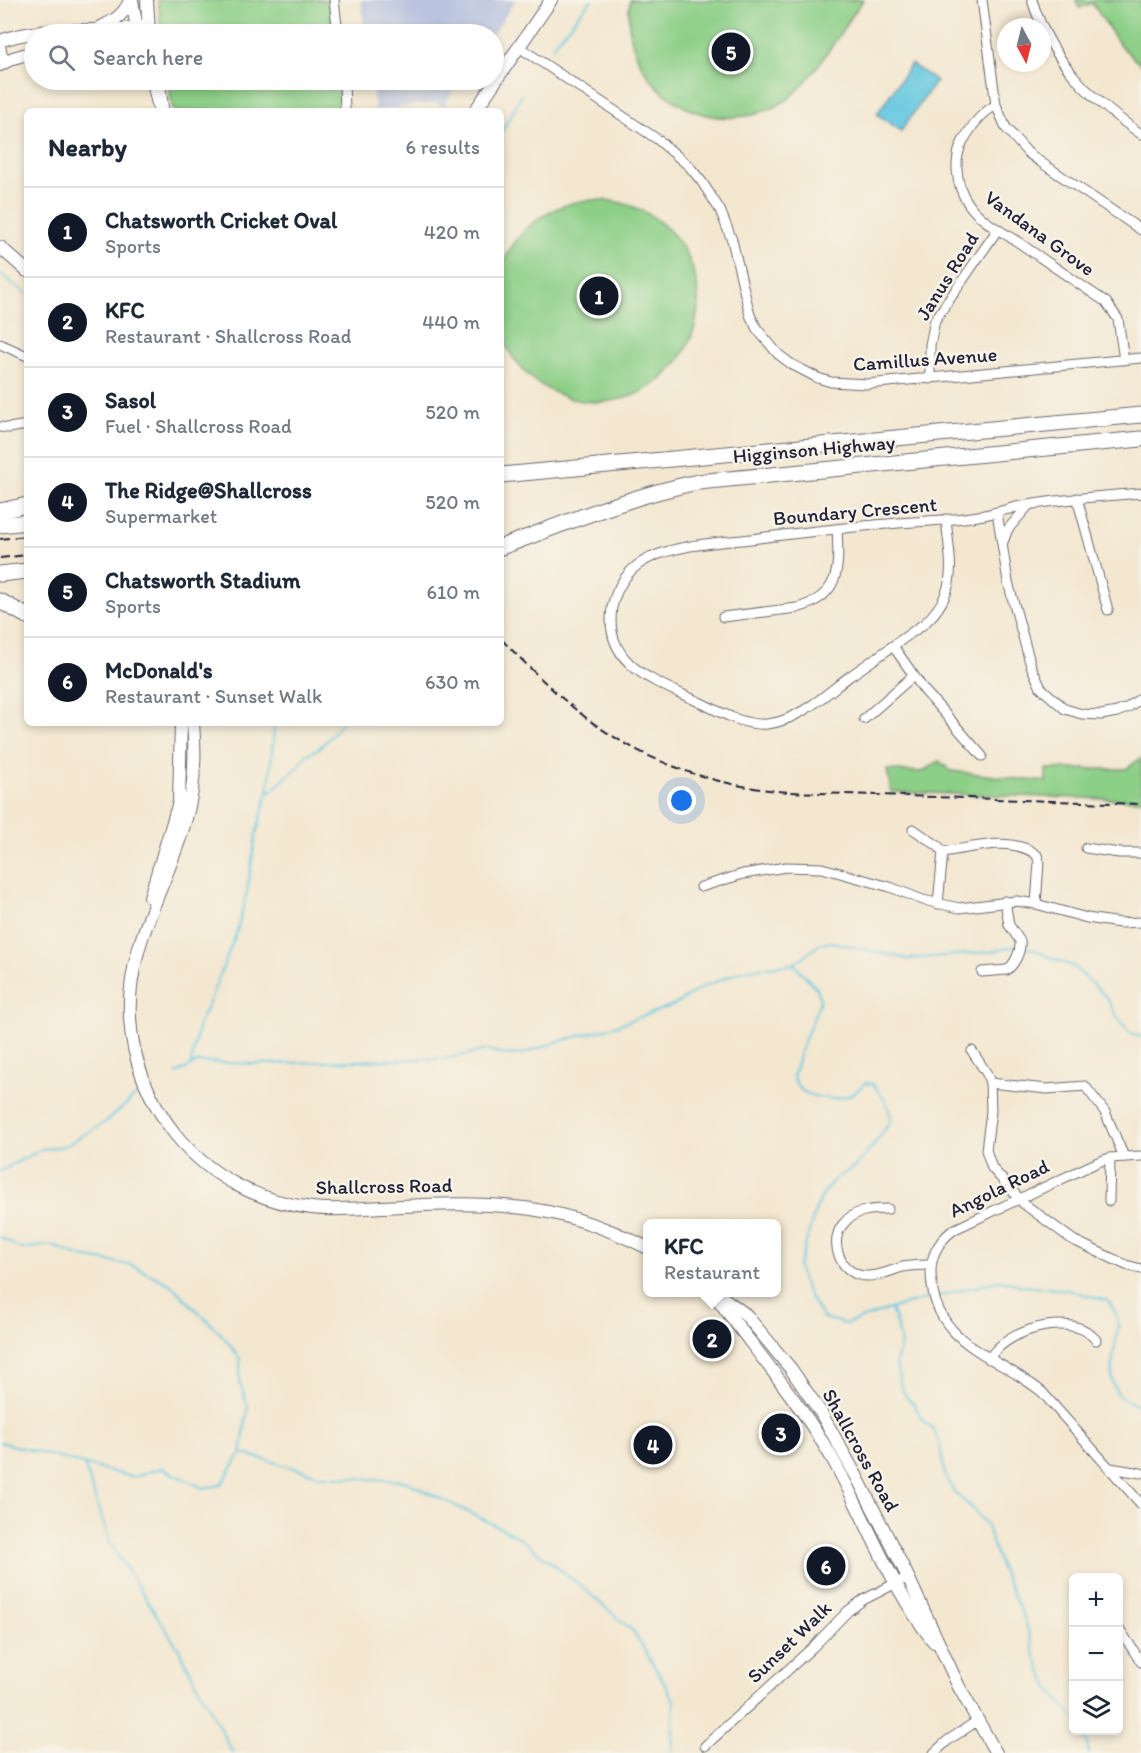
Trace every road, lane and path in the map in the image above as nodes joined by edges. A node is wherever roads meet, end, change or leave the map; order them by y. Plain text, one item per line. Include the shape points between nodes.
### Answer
1 (131, 0) edge
2 (147, 0) edge
3 (334, 0) edge
4 (982, 0) edge
5 (1032, 0) edge
6 (550, 1) edge
7 (107, 24) edge
8 (139, 24) edge
9 (143, 24) edge
10 (337, 24) edge
11 (24, 35) edge
12 (0, 42) edge
13 (519, 47) junction
14 (24, 56) edge
15 (2, 64) edge
16 (504, 69) edge
17 (153, 90) edge
18 (161, 90) edge
19 (344, 90) edge
20 (489, 90) edge
21 (996, 105) junction
22 (157, 108) edge
23 (164, 108) edge
24 (345, 108) edge
25 (477, 108) edge
26 (1141, 134) edge
27 (998, 229) junction
28 (1141, 230) edge
29 (0, 247) edge
30 (24, 268) edge
31 (0, 344) edge
32 (24, 355) edge
33 (1141, 358) edge
34 (1124, 360) junction
35 (930, 379) junction
36 (1141, 415) edge
37 (24, 426) edge
38 (0, 427) edge
39 (1141, 439) edge
40 (569, 468) junction
41 (504, 470) edge
42 (504, 475) edge
43 (1141, 493) edge
44 (1077, 498) junction
45 (1029, 505) junction
46 (24, 506) edge
47 (0, 511) edge
48 (997, 512) junction
49 (946, 519) junction
50 (24, 522) edge
51 (0, 525) edge
52 (837, 529) junction
53 (1002, 542) junction
54 (504, 546) edge
55 (24, 571) edge
56 (0, 574) edge
57 (0, 601) edge
58 (1108, 610) dead end
59 (24, 614) edge
60 (723, 617) dead end
61 (892, 646) junction
62 (913, 676) junction
63 (1141, 698) edge
64 (864, 718) dead end
65 (181, 726) edge
66 (193, 726) edge
67 (982, 756) dead end
68 (913, 829) dead end
69 (1086, 848) dead end
70 (943, 852) junction
71 (1141, 853) edge
72 (701, 887) dead end
73 (1005, 901) junction
74 (938, 903) junction
75 (1036, 904) junction
76 (1141, 922) edge
77 (144, 928) junction
78 (982, 972) dead end
79 (972, 1051) dead end
80 (990, 1083) junction
81 (1141, 1156) edge
82 (1124, 1157) junction
83 (1110, 1158) junction
84 (1020, 1198) junction
85 (1109, 1201) dead end
86 (888, 1209) dead end
87 (643, 1246) edge
88 (931, 1265) junction
89 (1141, 1269) edge
90 (717, 1297) edge
91 (720, 1297) edge
92 (1096, 1340) dead end
93 (989, 1359) junction
94 (1110, 1468) junction
95 (1141, 1473) edge
96 (1141, 1504) edge
97 (908, 1577) junction
98 (895, 1585) junction
99 (1123, 1633) edge
100 (940, 1650) junction
101 (1141, 1662) edge
102 (977, 1721) junction
103 (705, 1746) dead end
104 (934, 1753) edge
105 (996, 1753) edge

1 - 7 street via 118,18
1 - 8 street
2 - 9 street
3 - 10 street
4 - 21 street
5 - 26 street via 1044,31 1066,68 1098,102
6 - 13 street
11 - 12 street
12 - 15 street
13 - 16 street
13 - 35 street, Camillus Avenue via 657,139 689,166 720,210 732,240 750,315 778,354 805,372 831,381 867,384
14 - 15 street
17 - 22 street
18 - 23 street
19 - 24 street
20 - 25 street
21 - 27 street, Vandana Grove via 978,118 961,146 957,163 958,178 968,203
21 - 28 street via 1006,128 1027,152
27 - 34 street, Vandana Grove via 1106,302 1118,319
27 - 35 street, Janus Road via 935,320
29 - 30 street
31 - 32 street
33 - 34 street, Camillus Avenue
34 - 35 street, Camillus Avenue
36 - 40 highway, Higginson Highway
37 - 38 street
39 - 54 highway, Higginson Highway via 698,482 641,496
40 - 41 highway
40 - 42 highway, Higginson Highway
43 - 44 street
44 - 45 street
44 - 58 street
45 - 48 street
45 - 53 street
46 - 47 highway
48 - 49 street
48 - 53 street
49 - 52 street, Boundary Crescent
49 - 61 street, Boundary Crescent via 951,569 947,596 936,614
50 - 51 highway
52 - 60 street via 838,567 834,582 823,596 797,608
52 - 61 street, Boundary Crescent via 711,543 650,557 626,576 614,601 611,624 617,645 628,663 648,678 756,724 779,722 805,708
53 - 63 street via 1008,582 1031,666 1041,688 1065,709 1101,715 1127,708
55 - 56 highway
57 - 59 highway
61 - 62 street
62 - 64 street
62 - 67 street
65 - 77 street, Shallcross Road via 179,802 147,905
66 - 77 street, Shallcross Road via 193,784 185,823
68 - 70 street
69 - 71 street
70 - 74 street
70 - 75 street via 1002,845 1035,853 1039,862
72 - 74 street via 743,874 786,867 822,868
73 - 74 street via 969,908
73 - 75 street
73 - 78 street via 1009,925 1020,941 1020,950 1007,970
75 - 76 street via 1087,918
77 - 87 street, Shallcross Road via 130,994 136,1059 166,1123 213,1171 260,1196 295,1206 516,1207 581,1221
79 - 80 street
80 - 82 street via 1047,1089 1085,1086 1105,1112
80 - 84 street via 987,1156 992,1168
81 - 82 street, Angola Road
82 - 83 street, Angola Road
83 - 84 street, Angola Road
83 - 85 street
84 - 88 street, Angola Road via 948,1233
84 - 89 street via 1073,1240
86 - 88 street via 866,1210 845,1221 836,1244 843,1263 855,1274 869,1277
88 - 93 street, Angola Road via 939,1312 972,1349
90 - 98 street, Shallcross Road via 816,1432
91 - 97 street, Shallcross Road via 745,1314 821,1413
92 - 93 street via 1079,1327 1044,1327 1014,1336 994,1350
93 - 94 street, Angola Road via 1042,1392
94 - 95 street
94 - 96 street, Angola Road
97 - 98 street, Sunset Walk
97 - 100 street, Shallcross Road
98 - 100 street, Shallcross Road
98 - 103 street, Sunset Walk via 848,1611
99 - 101 street
100 - 102 street, Shallcross Road
102 - 104 street
102 - 105 street, Shallcross Road

